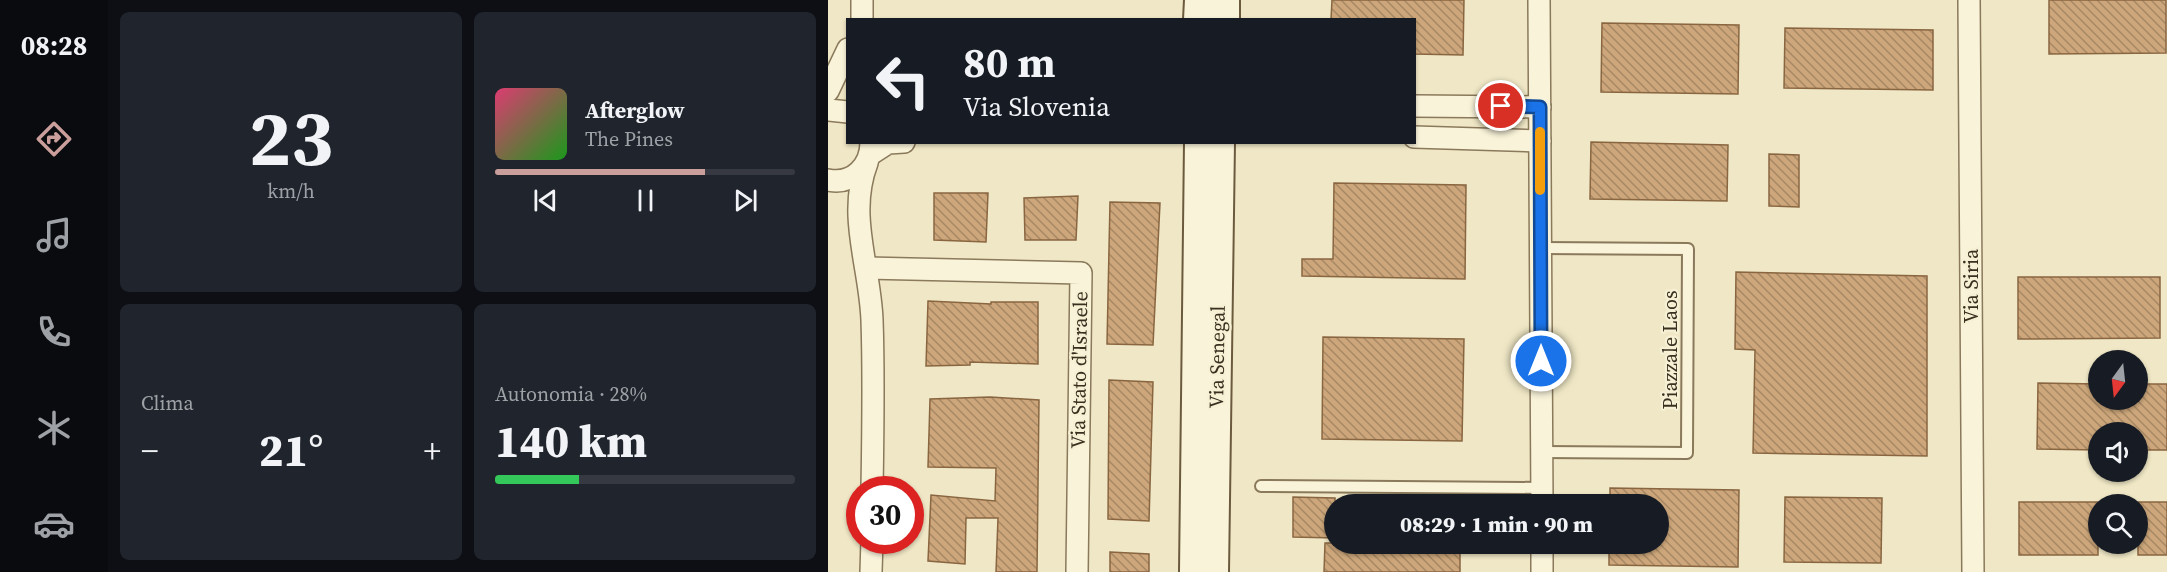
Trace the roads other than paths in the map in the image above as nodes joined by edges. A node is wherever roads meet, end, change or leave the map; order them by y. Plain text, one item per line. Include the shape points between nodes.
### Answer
1 (1199, 0) edge
2 (1225, 0) edge
3 (1539, 0) edge
4 (1969, 0) edge
5 (1198, 18) edge
6 (1225, 18) edge
7 (846, 53) edge
8 (828, 91) edge
9 (1416, 106) edge
10 (1540, 107) junction
11 (828, 110) edge
12 (846, 112) edge
13 (1416, 138) edge
14 (1540, 141) junction
15 (886, 144) edge
16 (1199, 144) edge
17 (1220, 144) edge
18 (870, 153) edge
19 (828, 182) edge
20 (858, 227) junction
21 (1541, 248) junction
22 (867, 268) junction
23 (1542, 452) junction
24 (872, 476) edge
25 (1261, 486) dead end
26 (1486, 494) edge
27 (1542, 494) edge
28 (872, 554) edge
29 (1542, 554) edge
30 (871, 572) edge
31 (1077, 572) edge
32 (1194, 572) edge
33 (1214, 572) edge
34 (1542, 572) edge
35 (1973, 572) edge

1 - 5 main road
2 - 6 main road
3 - 10 street
4 - 35 street, Via Siria
7 - 8 street
9 - 10 street
10 - 14 street
11 - 12 street
13 - 14 street
14 - 21 street
15 - 18 street
16 - 32 main road, Via Senegal
17 - 33 main road, Via Senegal
18 - 19 street via 859,173
18 - 20 street via 859,183
19 - 20 street
20 - 22 street
21 - 23 street
21 - 23 lane, Piazzale Laos via 1688,249 1687,453
22 - 24 street via 872,319
22 - 31 street, Via Stato d'Israele via 1081,273
23 - 27 street
25 - 26 lane
28 - 30 street
29 - 34 street

